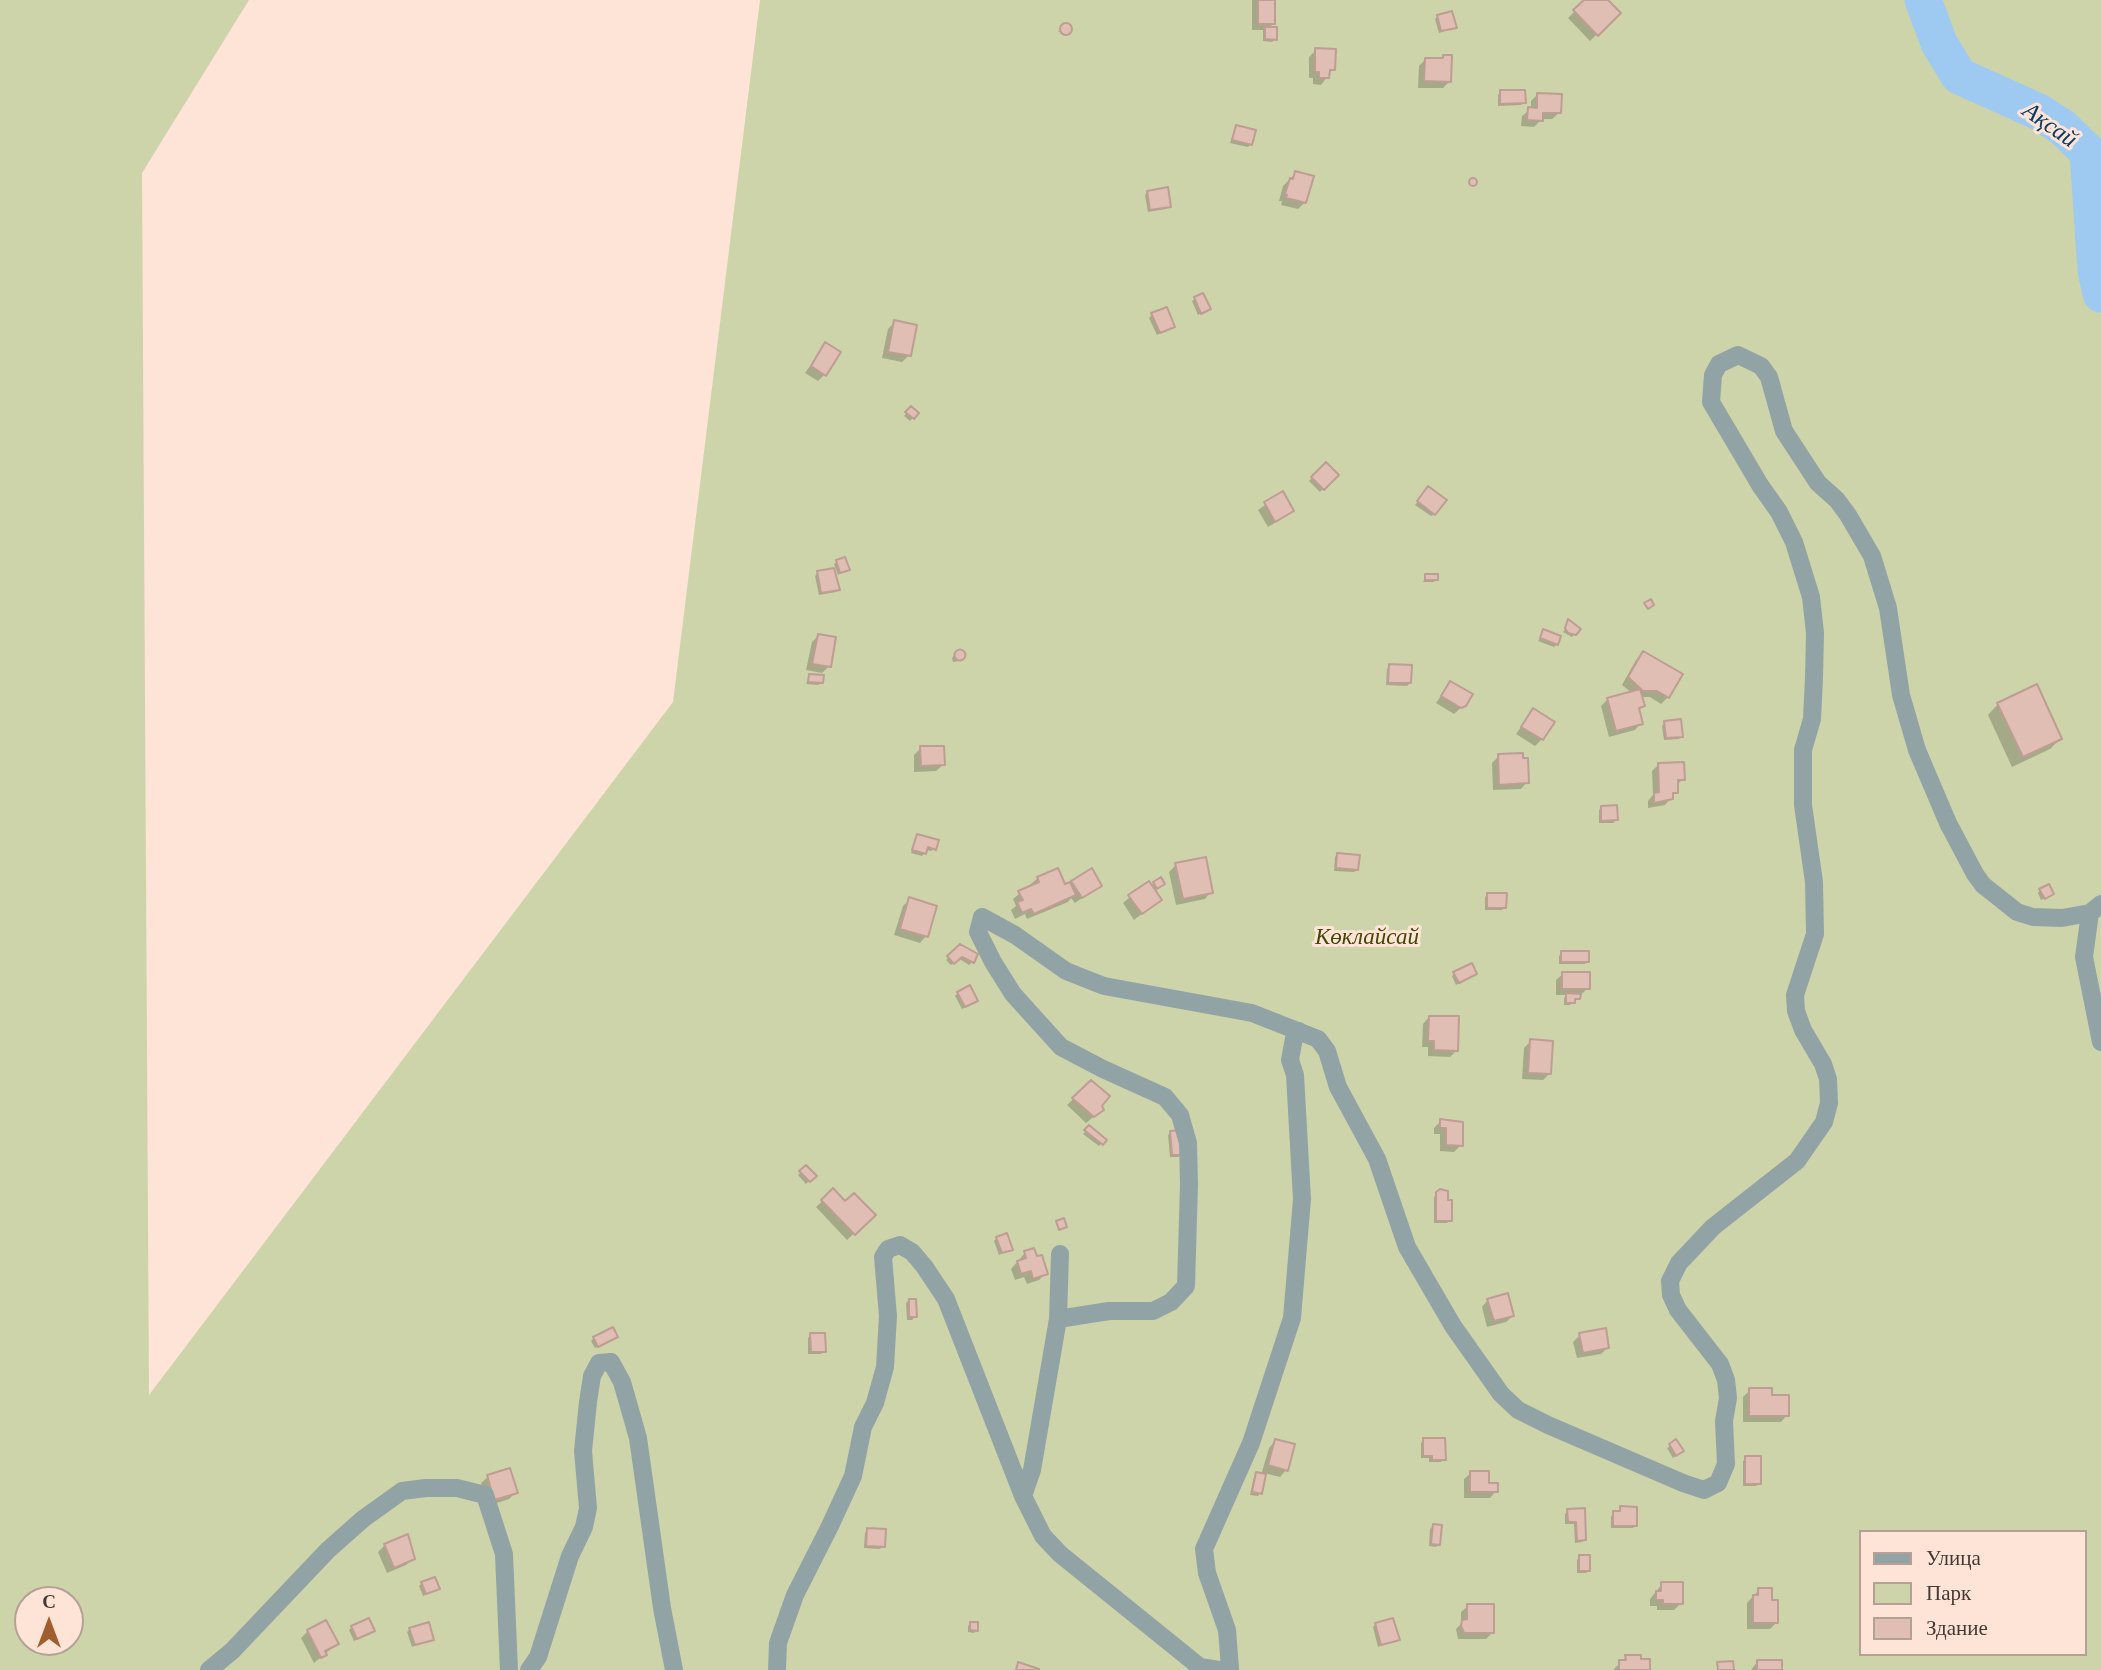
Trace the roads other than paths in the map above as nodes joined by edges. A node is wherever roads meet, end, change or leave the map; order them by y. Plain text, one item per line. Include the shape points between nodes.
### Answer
1 (2095, 909) edge
2 (1299, 1031) junction
3 (2101, 1042) edge
4 (1060, 1254) dead end
5 (1058, 1319) junction
6 (1023, 1496) junction
7 (209, 1670) edge
8 (509, 1670) edge
9 (529, 1670) edge
10 (674, 1670) edge
11 (777, 1670) edge
12 (1219, 1670) edge

1 - 2 street via 2062,918 2017,912 1975,874 1917,750 1901,695 1888,608 1872,556 1848,514 1818,483 1784,431 1769,377 1761,366 1738,355 1719,364 1713,375 1711,402 1779,512 1811,597 1814,678 1812,719 1803,750 1803,805 1816,905 1815,934 1795,995 1803,1030 1823,1063 1829,1103 1824,1122 1797,1161 1713,1227 1679,1263 1670,1281 1678,1310 1720,1364 1726,1380 1726,1464 1718,1483 1704,1490 1684,1483 1548,1425 1502,1394 1453,1326 1407,1247 1377,1159 1338,1087 1327,1051 1318,1040
1 - 3 street via 2084,957
2 - 5 street via 1252,1013 1104,986 1066,971 982,916 978,932 993,962 1013,994 1061,1047 1165,1097 1180,1115 1188,1143 1185,1286 1171,1302 1153,1311 1109,1311
2 - 12 street via 1290,1059 1295,1075 1301,1199 1292,1318 1251,1443 1204,1549 1207,1573 1227,1630 1230,1668
4 - 5 street
5 - 6 street via 1032,1470
6 - 11 street via 946,1299 912,1252 900,1245 888,1249 883,1257 888,1316 876,1403 863,1427 853,1476 794,1595 778,1643
6 - 12 street via 1043,1536 1060,1554 1200,1667
7 - 8 street via 363,1519 402,1491 426,1488 457,1488 485,1495 504,1554
9 - 10 street via 538,1657 570,1556 584,1527 589,1508 583,1451 592,1376 599,1363 611,1362 622,1382 638,1438

